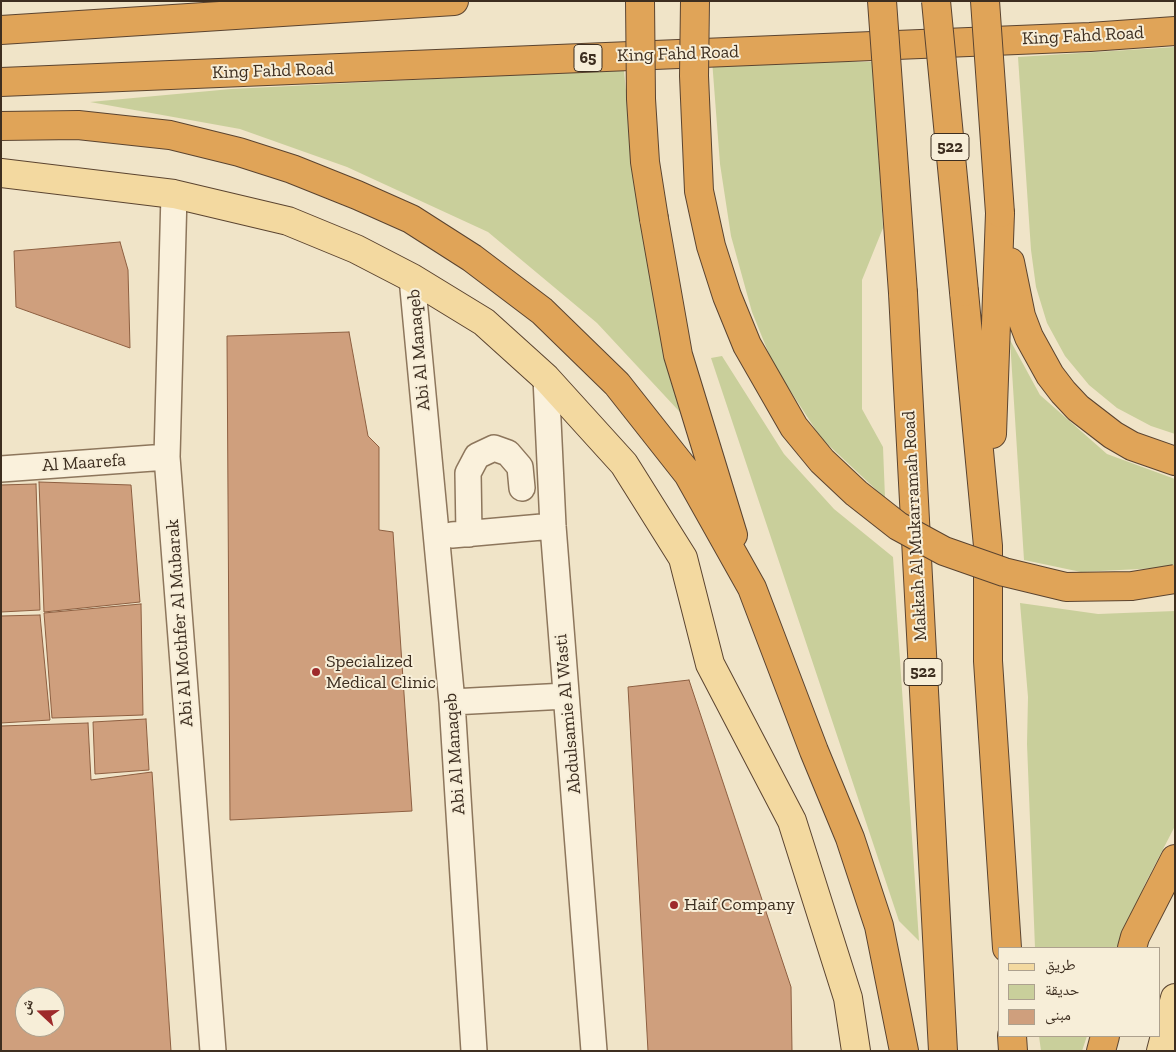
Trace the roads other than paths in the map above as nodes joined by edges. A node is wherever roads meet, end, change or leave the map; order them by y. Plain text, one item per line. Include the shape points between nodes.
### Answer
1 (454, 1) edge
2 (640, 1) edge
3 (695, 1) edge
4 (882, 1) edge
5 (936, 1) edge
6 (986, 1) edge
7 (1, 30) edge
8 (1175, 31) edge
9 (1090, 37) junction
10 (1175, 40) edge
11 (1, 82) edge
12 (1, 126) edge
13 (1, 174) edge
14 (174, 194) junction
15 (1000, 213) junction
16 (412, 278) junction
17 (546, 378) junction
18 (167, 457) junction
19 (1175, 461) edge
20 (1, 469) edge
21 (522, 488) dead end
22 (553, 526) junction
23 (469, 534) junction
24 (436, 536) junction
25 (988, 546) junction
26 (1175, 579) edge
27 (752, 588) junction
28 (566, 696) junction
29 (452, 702) junction
30 (1175, 858) edge
31 (1007, 947) edge
32 (1132, 947) edge
33 (1175, 998) edge
34 (1012, 1037) edge
35 (1105, 1037) edge
36 (213, 1051) edge
37 (474, 1051) edge
38 (594, 1051) edge
39 (856, 1051) edge
40 (904, 1051) edge
41 (944, 1051) edge
42 (1014, 1051) edge
43 (1101, 1051) edge
44 (1161, 1051) edge

1 - 7 highway
2 - 27 highway, bridge via 645,162 678,355
3 - 26 highway, bridge via 694,76 699,191 710,246 747,345 794,427 816,454 856,493 898,526 953,554 1004,572 1066,587 1132,586
4 - 41 highway, Makkah Al Mukarramah Road / 522, bridge via 903,293
5 - 25 highway, 522, bridge
6 - 15 highway, bridge
8 - 9 highway, King Fahd Road / 65
9 - 10 highway
9 - 11 highway, King Fahd Road / 65
12 - 27 highway via 78,125 170,135 292,169 411,219 472,258 542,311 617,384 688,474
13 - 14 main road
14 - 16 main road via 288,221 356,249
14 - 18 street, Abi Al Mothfer Al Mubarak
15 - 19 highway via 1021,316 1050,375 1078,408 1113,435
15 - 25 highway
16 - 17 main road via 484,322
16 - 24 street, Abi Al Manaqeb
17 - 22 street, Abdulsamie Al Wasti
17 - 39 main road via 624,464 683,558 710,664 792,821 848,998
18 - 20 street, Al Maarefa
18 - 36 street, Abi Al Mothfer Al Mubarak
21 - 23 street via 520,467 508,453 494,448 477,456 468,473
22 - 23 street
22 - 28 street, Abdulsamie Al Wasti
23 - 24 street
24 - 29 street, Abi Al Manaqeb
25 - 31 highway, 522 via 988,661
27 - 40 highway via 850,838 879,926
28 - 29 street
28 - 38 street, Abdulsamie Al Wasti
29 - 37 street, Abi Al Manaqeb
30 - 32 highway
33 - 44 main road
34 - 42 highway
35 - 43 highway

